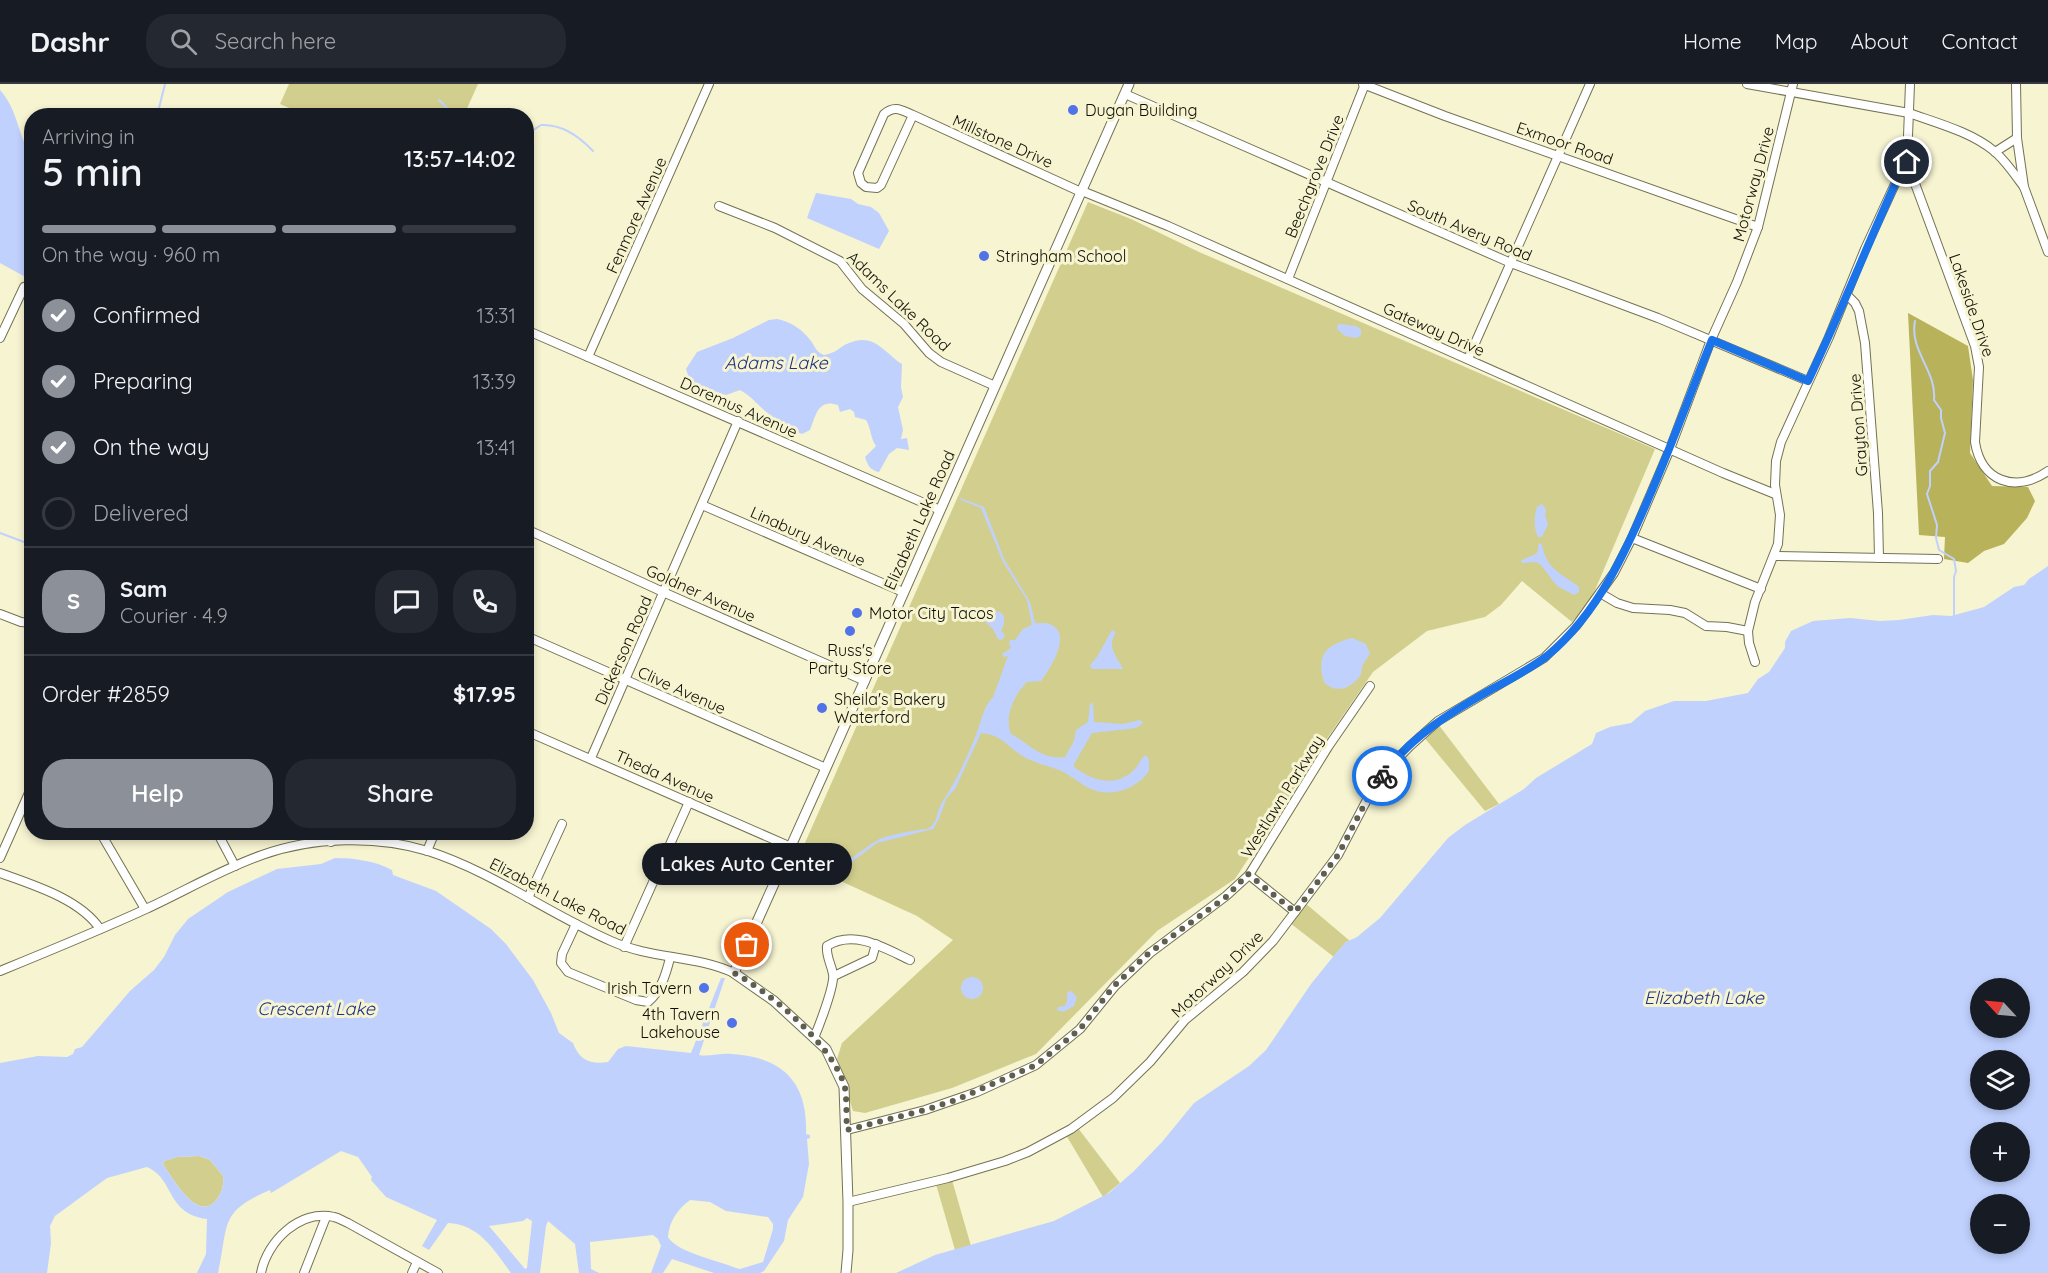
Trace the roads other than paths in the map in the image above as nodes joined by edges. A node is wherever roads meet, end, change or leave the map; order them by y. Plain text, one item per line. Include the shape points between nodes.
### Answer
1 (709, 84) edge
2 (1129, 84) edge
3 (1365, 84) edge
4 (1590, 84) edge
5 (1747, 84) edge
6 (1910, 84) edge
7 (2016, 84) edge
8 (1792, 88) edge
9 (1125, 94) junction
10 (1909, 113) junction
11 (913, 115) junction
12 (2018, 138) junction
13 (1995, 152) junction
14 (1559, 155) junction
15 (1907, 162) junction
16 (1326, 182) junction
17 (2024, 187) junction
18 (1081, 191) junction
19 (719, 206) dead end
20 (1758, 227) junction
21 (2048, 252) edge
22 (1511, 263) junction
23 (1288, 279) junction
24 (1847, 295) junction
25 (24, 296) edge
26 (534, 333) edge
27 (0, 338) edge
28 (1712, 340) junction
29 (588, 357) junction
30 (1468, 359) junction
31 (1808, 381) junction
32 (995, 386) junction
33 (738, 421) junction
34 (1670, 449) junction
35 (2048, 471) edge
36 (1775, 494) junction
37 (702, 505) junction
38 (940, 510) junction
39 (534, 533) edge
40 (1632, 538) junction
41 (1774, 556) junction
42 (1879, 558) junction
43 (1938, 560) dead end
44 (1761, 589) junction
45 (663, 592) junction
46 (903, 592) junction
47 (1600, 592) junction
48 (0, 614) edge
49 (24, 622) edge
50 (1749, 631) junction
51 (534, 640) edge
52 (1755, 662) dead end
53 (625, 680) junction
54 (865, 681) junction
55 (1370, 686) dead end
56 (534, 734) edge
57 (591, 758) junction
58 (826, 768) junction
59 (688, 802) junction
60 (24, 804) edge
61 (562, 824) dead end
62 (105, 840) edge
63 (221, 840) edge
64 (432, 840) edge
65 (331, 842) joint
66 (791, 847) junction
67 (427, 851) junction
68 (0, 858) edge
69 (235, 866) junction
70 (0, 873) edge
71 (1248, 874) junction
72 (528, 898) junction
73 (145, 909) junction
74 (1295, 912) junction
75 (576, 924) junction
76 (100, 929) junction
77 (876, 944) junction
78 (624, 947) junction
79 (670, 958) junction
80 (910, 960) dead end
81 (0, 971) edge
82 (734, 973) junction
83 (834, 976) junction
84 (814, 1038) junction
85 (847, 1130) junction
86 (848, 1202) junction
87 (326, 1217) junction
88 (417, 1262) junction
89 (261, 1273) edge
90 (304, 1273) edge
91 (412, 1273) edge
92 (438, 1273) edge
93 (846, 1273) edge

1 - 29 street, Fenmore Avenue
2 - 9 main road, Elizabeth Lake Road
3 - 14 street, Exmoor Road
3 - 16 street, Beechgrove Drive
4 - 14 street
5 - 8 street
6 - 10 street, Lakeside Drive
7 - 12 street
8 - 10 street
8 - 20 street, Motorway Drive
9 - 16 street, South Avery Road
9 - 18 main road, Elizabeth Lake Road
10 - 13 street via 1969,136
10 - 15 street, Lakeside Drive
11 - 11 street, Millstone Drive via 897,108 884,114 858,172 866,187 881,185
11 - 18 street, Millstone Drive
12 - 13 street
12 - 17 street
13 - 17 street
14 - 20 street, Exmoor Road
14 - 22 street
15 - 24 street
15 - 35 street, Lakeside Drive via 1975,346 1979,368 1976,452 1990,474 2004,482 2019,482
16 - 22 street, South Avery Road
16 - 23 street, Beechgrove Drive
17 - 21 street
18 - 23 street, Gateway Drive
18 - 32 main road, Elizabeth Lake Road
19 - 32 street, Adams Lake Road via 775,228 840,261 862,289 904,324 929,353
20 - 28 street, Motorway Drive
22 - 28 street, South Avery Road
22 - 30 street
23 - 30 street, Gateway Drive
24 - 31 street
24 - 42 street, Grayton Drive via 1858,311 1865,344
25 - 27 street
26 - 29 street, Doremus Avenue
28 - 31 street, South Avery Road
28 - 34 street, Motorway Drive
29 - 33 street, Doremus Avenue
30 - 34 street, Gateway Drive
31 - 36 street via 1781,442
32 - 38 main road, Elizabeth Lake Road
33 - 37 street, Dickerson Road
33 - 38 street, Doremus Avenue
34 - 36 street, Gateway Drive
34 - 40 street, Motorway Drive
36 - 41 street via 1780,525
37 - 45 street, Dickerson Road
37 - 46 street, Linabury Avenue
38 - 46 main road, Elizabeth Lake Road
39 - 45 street, Goldner Avenue
40 - 44 street
40 - 47 street, Motorway Drive
41 - 42 street
41 - 44 street
42 - 43 street
44 - 50 street
45 - 53 street, Dickerson Road
45 - 54 street, Goldner Avenue
46 - 54 main road, Elizabeth Lake Road
47 - 50 street via 1633,608 1684,613 1706,626
47 - 74 street, Motorway Drive via 1576,626 1544,658 1438,721 1384,773 1338,855
48 - 49 street
50 - 52 street
51 - 53 street, Clive Avenue
53 - 57 street, Dickerson Road
53 - 58 street, Clive Avenue
54 - 58 main road, Elizabeth Lake Road
55 - 71 street, Westlawn Parkway
56 - 57 street, Theda Avenue
57 - 59 street, Theda Avenue
58 - 66 main road, Elizabeth Lake Road
59 - 66 street, Theda Avenue
59 - 78 street
60 - 68 street
61 - 72 street
62 - 73 street
63 - 69 street
64 - 67 street
65 - 67 street, Elizabeth Lake Road via 376,842
65 - 69 street, Elizabeth Lake Road via 280,850
66 - 82 main road, Elizabeth Lake Road
67 - 72 street, Elizabeth Lake Road
69 - 73 street, Elizabeth Lake Road
70 - 76 street via 77,906
71 - 74 street
71 - 85 street, Westlawn Parkway via 1226,897 1149,953 1114,986 1080,1029 1036,1065 956,1100
72 - 75 street, Elizabeth Lake Road
73 - 76 street, Elizabeth Lake Road
74 - 86 street, Motorway Drive via 1243,972 1185,1020 1113,1098 1071,1129 1005,1161 948,1179
75 - 78 street, Elizabeth Lake Road
75 - 79 street via 562,954 561,963 568,972 636,1000 648,1002 653,998
76 - 81 street, Elizabeth Lake Road
77 - 80 street
77 - 83 street via 872,958
77 - 83 street via 837,940 827,946 826,956
78 - 79 street, Elizabeth Lake Road
79 - 82 street, Elizabeth Lake Road
82 - 84 main road via 774,1001
83 - 84 street via 824,1017
84 - 85 main road via 826,1049 844,1087
85 - 86 main road
86 - 93 main road
87 - 88 street via 348,1223
87 - 89 street via 315,1216 282,1234
87 - 90 street
88 - 91 street
88 - 92 street

